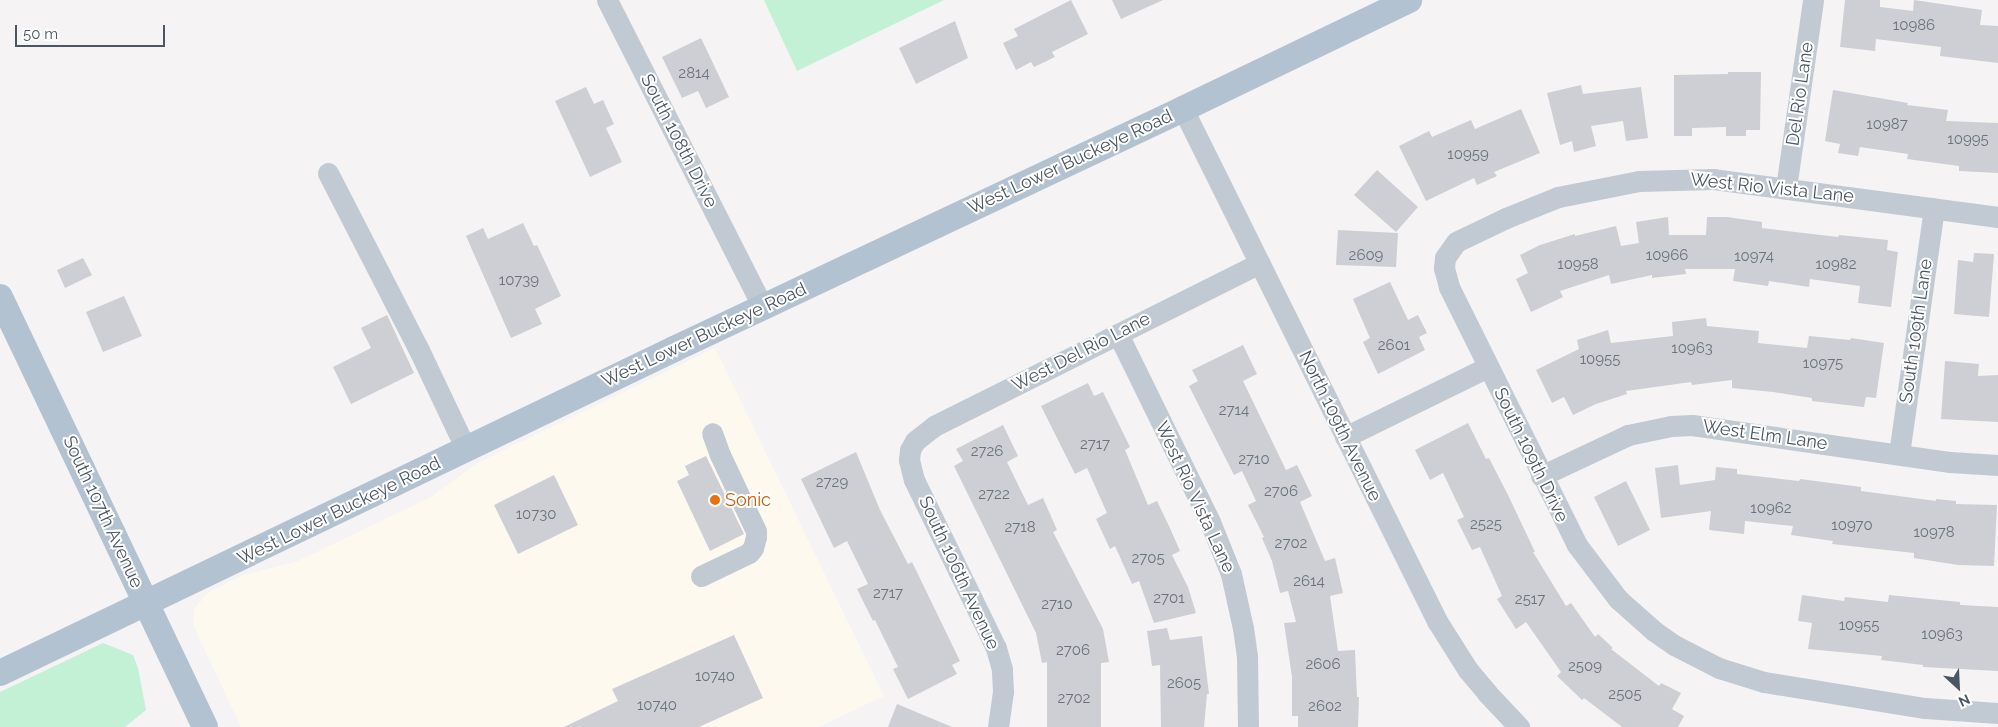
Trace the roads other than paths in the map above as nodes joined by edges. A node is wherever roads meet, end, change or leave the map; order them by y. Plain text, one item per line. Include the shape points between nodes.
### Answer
1 (607, 0) edge
2 (1409, 0) edge
3 (1813, 0) edge
4 (1183, 109) junction
5 (328, 173) dead end
6 (1786, 188) junction
7 (1934, 208) junction
8 (1998, 217) edge
9 (1445, 258) joint
10 (1260, 263) junction
11 (0, 297) edge
12 (763, 307) junction
13 (1118, 334) junction
14 (1488, 367) junction
15 (712, 433) dead end
16 (1345, 437) junction
17 (466, 449) junction
18 (910, 450) joint
19 (1899, 454) junction
20 (1998, 465) edge
21 (1541, 476) junction
22 (701, 576) dead end
23 (146, 603) junction
24 (0, 674) edge
25 (1998, 713) edge
26 (204, 727) edge
27 (998, 727) edge
28 (1248, 727) edge
29 (1519, 727) edge

1 - 12 street, South 108th Drive
2 - 4 main road, West Lower Buckeye Road
3 - 6 street, Del Rio Lane
4 - 10 street, North 109th Avenue
4 - 12 main road, West Lower Buckeye Road
5 - 17 street
6 - 7 street, West Rio Vista Lane
6 - 9 street, West Rio Vista Lane via 1688,178 1613,184 1558,198 1506,218 1456,242
7 - 8 street, West Rio Vista Lane
7 - 19 street, South 109th Lane
9 - 14 street, South 109th Drive via 1449,287
10 - 13 street, West Del Rio Lane
10 - 16 street, North 109th Avenue
11 - 23 main road, South 107th Avenue
12 - 17 main road, West Lower Buckeye Road
13 - 18 street, West Del Rio Lane via 934,426 915,441
13 - 28 street, West Rio Vista Lane via 1210,522 1231,574 1246,647
14 - 16 street
14 - 21 street, South 109th Drive
15 - 22 street via 756,537 749,553
16 - 29 street, North 109th Avenue via 1442,630 1487,693
17 - 23 main road, West Lower Buckeye Road
18 - 27 street, South 106th Avenue via 914,480 996,648 1002,669 1003,691
19 - 20 street, West Elm Lane
19 - 21 street, West Elm Lane via 1722,428 1671,426 1628,435
21 - 25 street, South 109th Drive via 1566,527 1589,563 1618,599 1674,645 1720,668 1764,682 1925,708
23 - 24 main road, West Lower Buckeye Road
23 - 26 main road, South 107th Avenue

